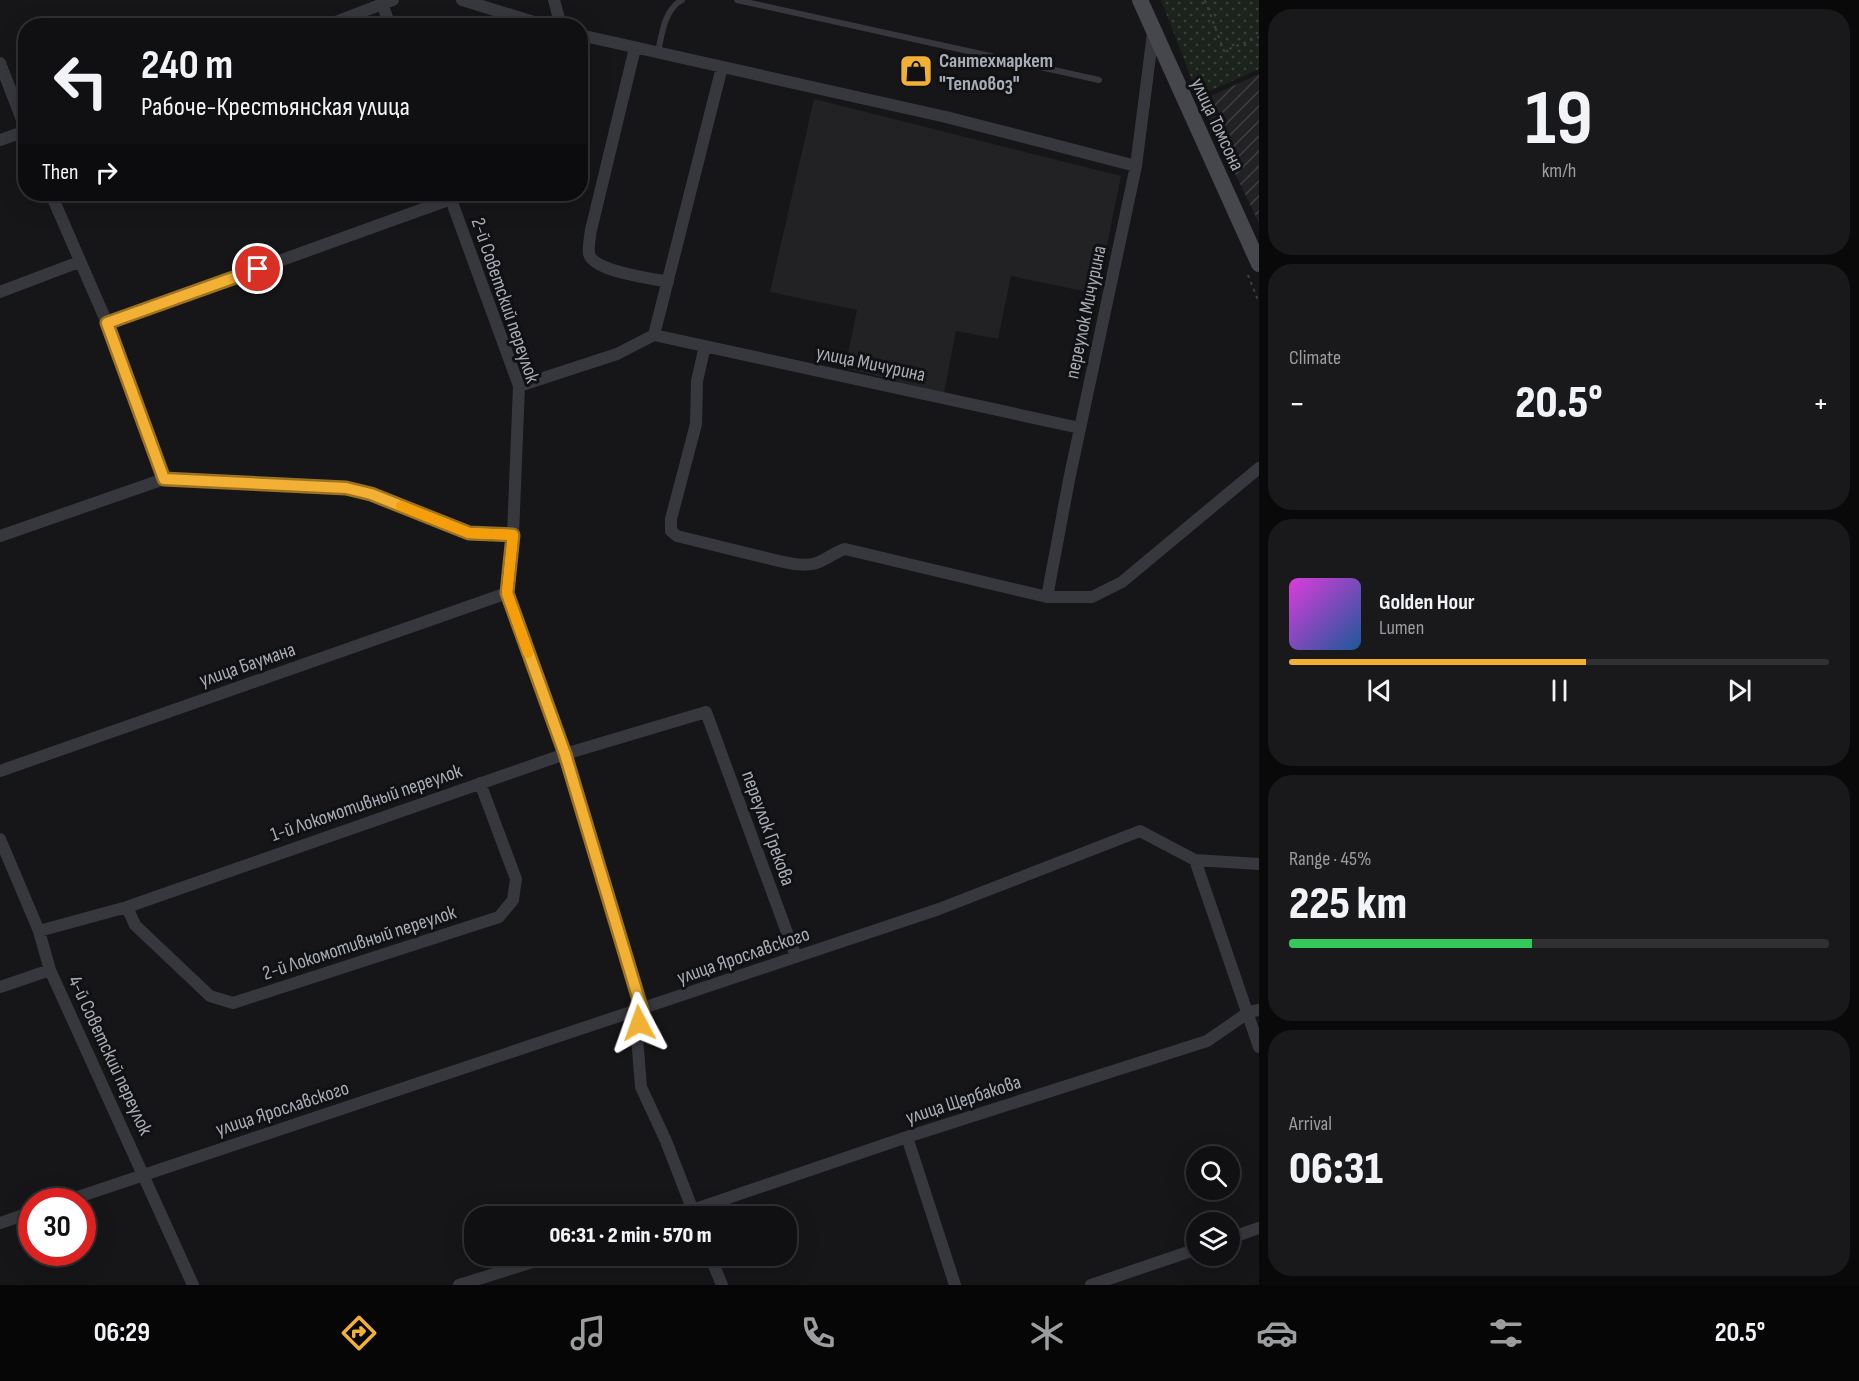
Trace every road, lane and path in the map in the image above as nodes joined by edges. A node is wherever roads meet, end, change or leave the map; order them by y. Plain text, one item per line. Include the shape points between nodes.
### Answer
1 (462, 0) edge
2 (554, 0) edge
3 (682, 0) edge
4 (737, 0) edge
5 (1140, 0) edge
6 (1205, 0) edge
7 (386, 1) edge
8 (345, 18) edge
9 (389, 18) edge
10 (521, 18) edge
11 (559, 18) edge
12 (1153, 33) junction
13 (588, 37) edge
14 (1259, 37) edge
15 (635, 48) junction
16 (658, 52) junction
17 (0, 63) edge
18 (722, 67) junction
19 (1099, 80) dead end
20 (18, 110) edge
21 (18, 134) edge
22 (0, 140) edge
23 (1136, 166) junction
24 (54, 201) edge
25 (436, 201) edge
26 (452, 201) edge
27 (79, 262) junction
28 (1259, 264) edge
29 (668, 282) junction
30 (0, 291) edge
31 (107, 323) junction
32 (654, 335) junction
33 (705, 346) junction
34 (519, 386) junction
35 (1080, 428) junction
36 (1259, 468) edge
37 (164, 479) junction
38 (513, 535) junction
39 (0, 536) edge
40 (507, 593) junction
41 (1047, 597) junction
42 (706, 712) joint
43 (565, 754) junction
44 (0, 771) edge
45 (480, 783) junction
46 (0, 839) edge
47 (1195, 860) junction
48 (1259, 864) edge
49 (127, 907) junction
50 (39, 931) junction
51 (796, 957) junction
52 (50, 970) junction
53 (0, 987) edge
54 (642, 1010) junction
55 (1254, 1011) edge
56 (1259, 1047) edge
57 (907, 1137) junction
58 (144, 1174) junction
59 (96, 1191) edge
60 (691, 1206) edge
61 (716, 1206) edge
62 (18, 1217) edge
63 (0, 1223) edge
64 (1259, 1228) edge
65 (1240, 1235) edge
66 (1186, 1253) edge
67 (520, 1266) edge
68 (714, 1266) edge
69 (193, 1285) edge
70 (459, 1285) edge
71 (722, 1285) edge
72 (955, 1285) edge
73 (1091, 1285) edge

1 - 10 street
2 - 11 street
3 - 16 lane via 665,21
4 - 19 lane
5 - 12 street, улица Томсона
6 - 14 path via 1224,51
7 - 8 street
7 - 9 street
12 - 23 street, переулок Мичурина
12 - 28 street, улица Томсона
13 - 15 street
15 - 16 street
15 - 29 street via 589,252 604,268
16 - 18 street
17 - 20 street
18 - 23 street via 946,117
18 - 29 street
21 - 22 street
23 - 35 street, переулок Мичурина
24 - 27 street
25 - 31 street
26 - 34 street, 2-й Советский переулок
27 - 30 street
27 - 31 street
29 - 32 street
31 - 37 street
32 - 33 street, улица Мичурина
32 - 34 street via 617,354
33 - 35 street, улица Мичурина
33 - 41 street via 697,381 696,424 671,519 671,531 677,536 795,564 821,562 844,549
34 - 38 street, 2-й Советский переулок
35 - 41 street, переулок Мичурина
36 - 41 street via 1122,582 1092,597
37 - 38 street via 346,488 469,533
37 - 39 street
38 - 40 street, 2-й Советский переулок
40 - 43 street, 2-й Советский переулок
40 - 44 street, улица Баумана
42 - 43 street, 1-й Локомотивный переулок
42 - 51 street, переулок Грекова
43 - 45 street, 1-й Локомотивный переулок
43 - 54 street, 2-й Советский переулок
45 - 49 street, 1-й Локомотивный переулок
45 - 49 street, 2-й Локомотивный переулок via 516,879 513,900 499,917 233,1003 210,996 135,925
46 - 50 street, 4-й Советский переулок
47 - 48 street, улица Ярославского
47 - 51 street, улица Ярославского via 1140,831 939,909
47 - 55 street
49 - 50 street, 1-й Локомотивный переулок
50 - 52 street, 4-й Советский переулок
51 - 54 street, улица Ярославского
52 - 53 street
52 - 58 street, 4-й Советский переулок
54 - 58 street, улица Ярославского
54 - 60 street via 637,1037 641,1087
55 - 56 street
55 - 57 street, улица Щербакова via 1207,1041
57 - 61 street, улица Щербакова
57 - 72 street
58 - 59 street, улица Ярославского
58 - 69 street, 4-й Советский переулок
62 - 63 street
64 - 65 street
66 - 73 street
67 - 70 street
68 - 71 street

